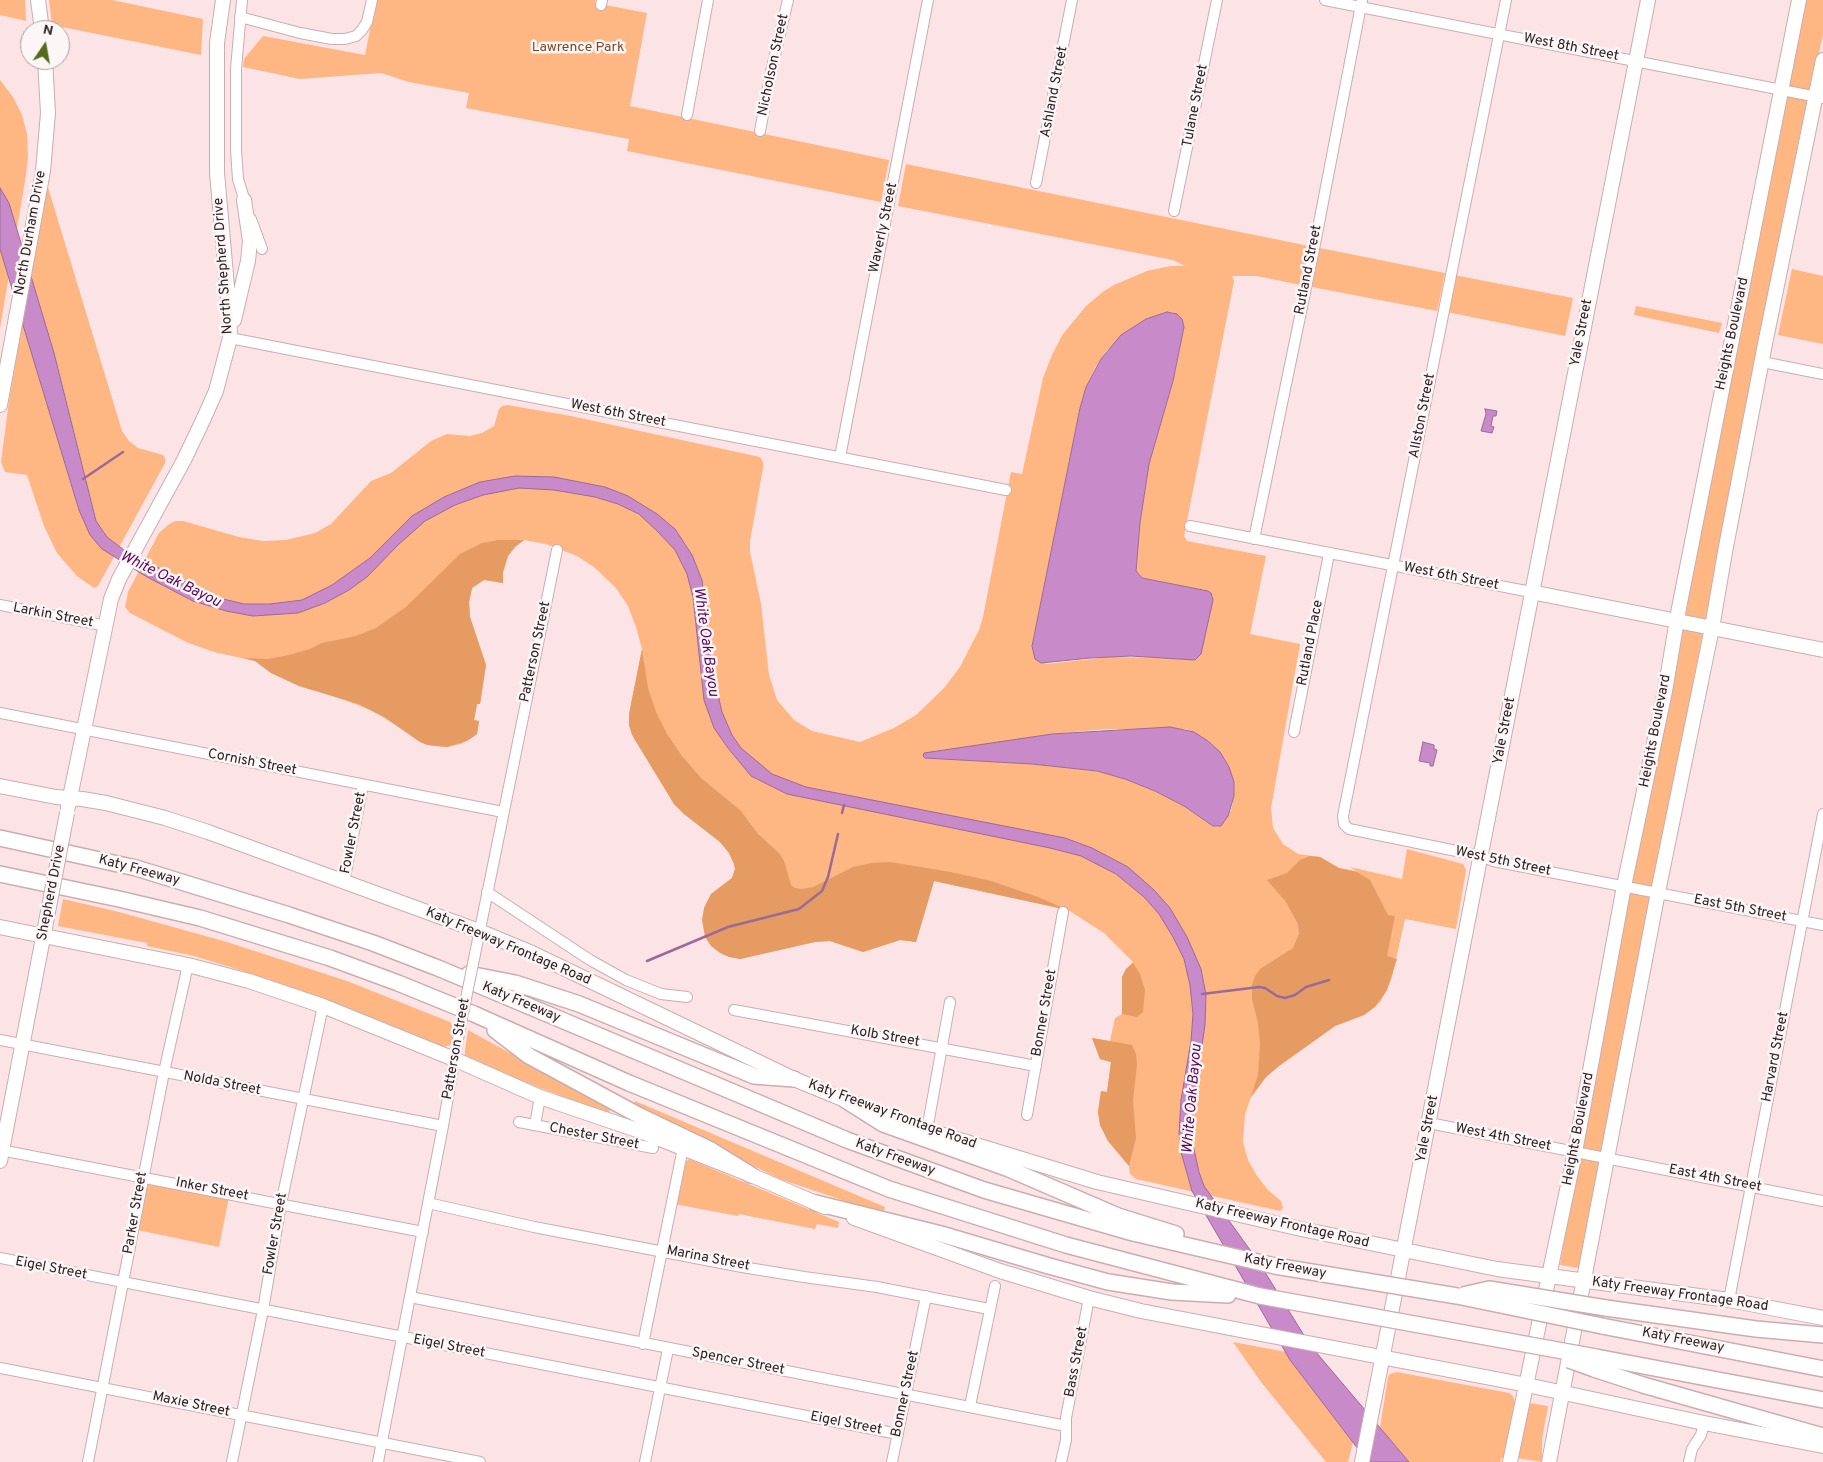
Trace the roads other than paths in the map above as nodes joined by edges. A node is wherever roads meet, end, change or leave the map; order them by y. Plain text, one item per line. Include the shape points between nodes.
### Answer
1 (38, 0) edge
2 (223, 0) edge
3 (242, 0) edge
4 (372, 0) edge
5 (708, 0) edge
6 (788, 0) edge
7 (928, 0) edge
8 (1072, 0) edge
9 (1217, 0) edge
10 (1325, 0) edge
11 (1506, 0) edge
12 (1648, 0) edge
13 (1799, 0) edge
14 (1362, 4) edge
15 (240, 17) junction
16 (41, 20) edge
17 (1499, 34) junction
18 (1823, 60) edge
19 (1635, 61) junction
20 (46, 70) edge
21 (1781, 90) junction
22 (1819, 97) edge
23 (687, 115) dead end
24 (760, 131) dead end
25 (1036, 183) dead end
26 (244, 200) junction
27 (1174, 211) dead end
28 (262, 249) dead end
29 (230, 338) junction
30 (1762, 362) junction
31 (1823, 374) edge
32 (0, 405) edge
33 (840, 457) junction
34 (1006, 490) dead end
35 (1190, 526) dead end
36 (1254, 539) junction
37 (557, 550) dead end
38 (1329, 554) junction
39 (1393, 566) junction
40 (1531, 592) junction
41 (0, 605) edge
42 (1677, 621) junction
43 (106, 626) junction
44 (1712, 628) junction
45 (1823, 650) edge
46 (0, 713) edge
47 (84, 730) junction
48 (1294, 732) dead end
49 (363, 785) junction
50 (0, 786) edge
51 (69, 798) junction
52 (504, 812) junction
53 (1823, 814) edge
54 (1349, 829) joint
55 (0, 838) edge
56 (1480, 856) junction
57 (0, 874) edge
58 (344, 882) junction
59 (1624, 886) junction
60 (487, 892) junction
61 (1658, 892) junction
62 (1063, 912) dead end
63 (1802, 921) junction
64 (1823, 925) edge
65 (0, 927) edge
66 (479, 932) junction
67 (44, 936) junction
68 (188, 965) junction
69 (438, 968) junction
70 (687, 997) dead end
71 (950, 1002) dead end
72 (322, 1006) junction
73 (734, 1010) dead end
74 (474, 1014) junction
75 (0, 1040) edge
76 (23, 1044) junction
77 (942, 1047) junction
78 (454, 1059) junction
79 (1036, 1066) junction
80 (164, 1072) junction
81 (794, 1079) junction
82 (540, 1097) junction
83 (303, 1100) junction
84 (845, 1100) junction
85 (1027, 1115) dead end
86 (519, 1122) dead end
87 (1429, 1123) junction
88 (535, 1125) junction
89 (443, 1126) junction
90 (927, 1130) junction
91 (653, 1148) dead end
92 (683, 1148) junction
93 (1575, 1152) junction
94 (1, 1154) edge
95 (1606, 1157) junction
96 (751, 1175) junction
97 (143, 1177) junction
98 (1750, 1187) junction
99 (1823, 1201) edge
100 (428, 1203) junction
101 (816, 1203) junction
102 (281, 1204) junction
103 (423, 1232) junction
104 (661, 1250) junction
105 (1404, 1251) junction
106 (0, 1258) edge
107 (1275, 1266) junction
108 (1550, 1276) junction
109 (1584, 1281) junction
110 (124, 1283) junction
111 (995, 1286) dead end
112 (926, 1296) junction
113 (1260, 1296) junction
114 (1457, 1296) junction
115 (410, 1297) junction
116 (1089, 1298) junction
117 (1729, 1300) junction
118 (990, 1309) junction
119 (263, 1310) junction
120 (1823, 1318) edge
121 (1823, 1335) edge
122 (402, 1338) junction
123 (643, 1344) junction
124 (668, 1349) junction
125 (1383, 1358) junction
126 (1595, 1363) junction
127 (0, 1368) edge
128 (1823, 1369) edge
129 (1527, 1385) junction
130 (103, 1387) junction
131 (661, 1389) junction
132 (1561, 1393) junction
133 (906, 1394) junction
134 (1823, 1400) edge
135 (970, 1406) junction
136 (241, 1415) junction
137 (1704, 1423) junction
138 (1066, 1426) junction
139 (898, 1434) junction
140 (1823, 1436) edge
141 (382, 1443) junction
142 (1823, 1446) edge
143 (88, 1462) edge
144 (232, 1462) edge
145 (378, 1462) edge
146 (480, 1462) edge
147 (645, 1462) edge
148 (892, 1462) edge
149 (1061, 1462) edge
150 (1362, 1462) edge
151 (1510, 1462) edge
152 (1549, 1462) edge
153 (1689, 1462) edge

1 - 16 main road
2 - 29 main road, North Shepherd Drive via 217,43 217,173
3 - 15 street, North Shepherd Drive
4 - 15 street via 367,22 356,36 346,39 332,39
5 - 23 street
6 - 24 street, Nicholson Street
7 - 33 street, Waverly Street
8 - 25 street, Ashland Street
9 - 27 street, Tulane Street
10 - 14 street, West 8th Street
11 - 17 street, Allston Street
12 - 19 main road, Yale Street
13 - 21 main road, Heights Boulevard
14 - 17 street, West 8th Street
14 - 36 street, Rutland Street
15 - 26 street, North Shepherd Drive via 236,150 238,180
17 - 19 street, West 8th Street
17 - 39 street, Allston Street
18 - 22 main road
19 - 21 street, West 8th Street
19 - 40 main road, Yale Street
20 - 32 main road, North Durham Drive via 48,113 43,170
21 - 22 street, West 8th Street
21 - 42 main road, Heights Boulevard
22 - 30 main road
26 - 28 street, North Shepherd Drive
26 - 29 main road via 250,241 248,261
29 - 33 street, West 6th Street
29 - 43 main road, North Shepherd Drive via 216,391 184,460 119,579
30 - 31 street
30 - 44 main road
33 - 34 street, West 6th Street
35 - 36 street, West 6th Street
36 - 38 street, West 6th Street
37 - 52 street, Patterson Street
38 - 39 street, West 6th Street
38 - 48 street, Rutland Place
39 - 40 street, West 6th Street
39 - 54 street, Allston Street via 1343,816
40 - 42 main road, West 6th Street
40 - 56 main road, Yale Street
41 - 43 street, Larkin Street
42 - 44 main road, West 6th Street
42 - 59 main road, Heights Boulevard
43 - 47 main road, Shepherd Drive
44 - 45 main road, West 6th Street
44 - 61 main road
46 - 47 street, Cornish Street
47 - 49 street, Cornish Street
47 - 51 main road, Shepherd Drive
49 - 52 street, Cornish Street
49 - 58 street, Fowler Street
50 - 51 main road, Katy Freeway Frontage Road
51 - 58 main road, Katy Freeway Frontage Road via 106,803 165,818
51 - 67 main road, Shepherd Drive, bridge
52 - 60 street, Patterson Street
53 - 63 street, Harvard Street
54 - 56 street, West 5th Street
55 - 69 highway, Katy Freeway via 136,868 354,937
56 - 59 street, West 5th Street
56 - 87 main road, Yale Street
57 - 74 highway, Katy Freeway via 200,918 330,958
58 - 66 main road, Katy Freeway Frontage Road
59 - 61 street, West 5th Street
59 - 93 main road, Heights Boulevard
60 - 66 street, Patterson Street
60 - 70 street via 626,980 660,994
61 - 63 street, East 5th Street
61 - 95 main road
62 - 79 street, Bonner Street
63 - 64 street, East 5th Street
63 - 98 street, Harvard Street
65 - 67 main road
66 - 78 street, Patterson Street, bridge
66 - 81 main road, Katy Freeway Frontage Road via 582,977
67 - 68 main road
67 - 76 main road, Shepherd Drive
68 - 72 main road via 249,980
68 - 80 street, Parker Street
69 - 81 highway via 515,983 579,1004 754,1076
69 - 107 highway, Katy Freeway via 870,1150 984,1190 1133,1233
71 - 77 street
72 - 78 main road
72 - 83 street, Fowler Street
73 - 77 street, Kolb Street
74 - 96 highway via 529,1056 709,1149
74 - 113 highway, Katy Freeway via 629,1083 889,1189 1057,1243
75 - 76 street, Nolda Street
76 - 80 street, Nolda Street
76 - 94 main road, Shepherd Drive
77 - 79 street, Kolb Street
77 - 90 street
78 - 82 main road
78 - 89 street, Patterson Street
79 - 85 street, Bonner Street
80 - 83 street, Nolda Street
80 - 97 street, Parker Street
81 - 84 main road, Katy Freeway Frontage Road
82 - 88 street, Chester Street
82 - 92 main road
83 - 89 street, Nolda Street
83 - 102 street, Fowler Street
84 - 90 main road, Katy Freeway Frontage Road
84 - 107 highway via 883,1124 1010,1169 1118,1216
86 - 88 street, Chester Street
87 - 93 street, West 4th Street
87 - 105 main road, Yale Street
88 - 91 street, Chester Street
89 - 100 street, Patterson Street
90 - 105 main road, Katy Freeway Frontage Road via 1096,1182
92 - 96 main road
92 - 104 street
93 - 95 street, West 4th Street
93 - 108 main road, Heights Boulevard
94 - 97 street, Inker Street
95 - 98 street, East 4th Street
95 - 109 main road
96 - 101 main road
97 - 102 street, Inker Street
97 - 110 street, Parker Street
98 - 99 street, East 4th Street
98 - 117 street, Harvard Street
100 - 103 street, Patterson Street
100 - 104 street, Marina Street via 534,1227
101 - 113 highway via 941,1234 1108,1282 1172,1292
101 - 116 main road via 1000,1271
102 - 103 street, Inker Street
102 - 119 street, Fowler Street
103 - 115 street, Patterson Street
104 - 112 street, Marina Street via 742,1267
104 - 123 street
105 - 108 main road, Katy Freeway Frontage Road
105 - 125 main road, Yale Street
106 - 110 street, Eigel Street
107 - 114 highway, Katy Freeway, bridge
108 - 109 main road, Katy Freeway Frontage Road
108 - 129 main road, Heights Boulevard
109 - 117 main road, Katy Freeway Frontage Road
109 - 132 main road
110 - 119 street, Eigel Street
110 - 130 street, Parker Street
111 - 118 street
112 - 118 street, Marina Street
112 - 133 street, Bonner Street
113 - 126 highway, Katy Freeway, bridge via 1518,1342
114 - 121 highway, bridge via 1489,1289 1756,1329
114 - 128 highway, Katy Freeway, bridge
115 - 122 street, Patterson Street
115 - 123 street, Spencer Street
116 - 125 main road via 1193,1322
116 - 138 street, Bass Street
117 - 120 main road, Katy Freeway Frontage Road
118 - 135 street
119 - 122 street, Eigel Street
119 - 136 street, Fowler Street
122 - 131 street, Eigel Street
122 - 141 street, Patterson Street
123 - 124 street, Spencer Street
124 - 131 street
124 - 133 street, Spencer Street
125 - 129 main road
125 - 150 main road, Yale Street
126 - 134 highway
126 - 140 highway via 1643,1385
127 - 130 street, Maxie Street
129 - 132 main road
129 - 151 main road, Heights Boulevard
130 - 136 street, Maxie Street
130 - 143 street, Parker Street
131 - 139 street, Eigel Street
131 - 147 street
132 - 137 main road
132 - 152 main road
133 - 135 street, Spencer Street
133 - 139 street, Bonner Street
135 - 138 street, Spencer Street
136 - 141 street, Maxie Street
136 - 144 street, Fowler Street
137 - 142 main road
137 - 153 street
138 - 149 street, Bass Street
139 - 148 street, Bonner Street
141 - 145 street, Patterson Street
141 - 146 street, Maxie Street

